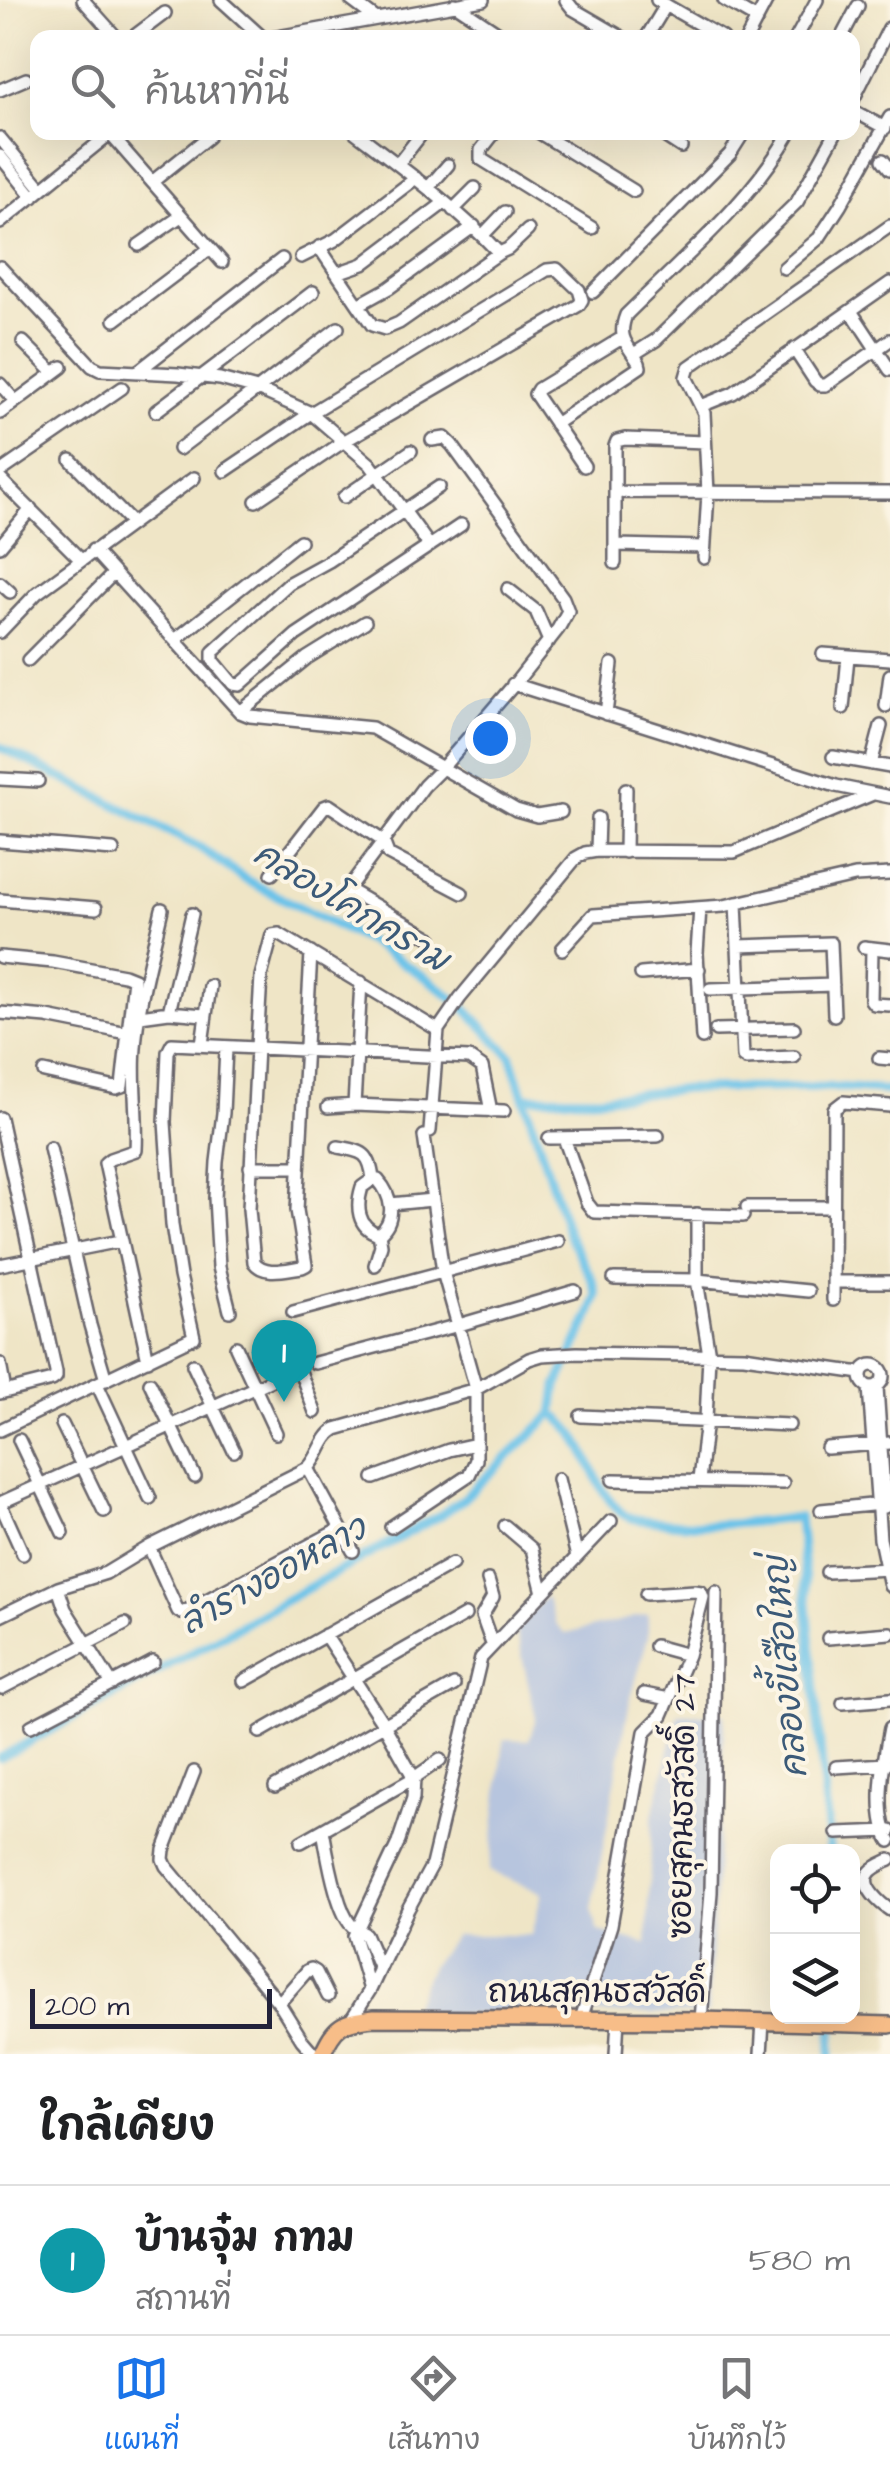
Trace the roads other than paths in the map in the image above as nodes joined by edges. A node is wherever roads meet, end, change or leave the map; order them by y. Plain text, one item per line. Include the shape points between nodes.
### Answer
1 (221, 0) edge
2 (351, 0) edge
3 (483, 0) edge
4 (566, 0) edge
5 (724, 0) edge
6 (767, 0) edge
7 (817, 0) edge
8 (87, 2) edge
9 (661, 2) edge
10 (453, 3) edge
11 (858, 6) dead end
12 (165, 13) dead end
13 (375, 18) junction
14 (757, 20) junction
15 (889, 28) edge
16 (110, 30) edge
17 (143, 30) edge
18 (257, 30) edge
19 (335, 30) edge
20 (494, 30) edge
21 (609, 30) edge
22 (649, 30) edge
23 (710, 30) edge
24 (752, 30) edge
25 (800, 30) edge
26 (846, 30) edge
27 (26, 79) dead end
28 (860, 86) edge
29 (0, 90) edge
30 (860, 113) edge
31 (887, 122) edge
32 (0, 138) edge
33 (102, 140) edge
34 (117, 140) edge
35 (204, 140) edge
36 (370, 140) edge
37 (417, 140) edge
38 (489, 140) edge
39 (551, 140) edge
40 (670, 140) edge
41 (739, 140) edge
42 (786, 140) edge
43 (832, 140) edge
44 (681, 147) dead end
45 (0, 156) edge
46 (398, 164) junction
47 (448, 164) dead end
48 (416, 178) junction
49 (152, 182) junction
50 (428, 188) junction
51 (475, 188) dead end
52 (634, 190) dead end
53 (37, 193) junction
54 (448, 207) junction
55 (505, 212) dead end
56 (181, 216) junction
57 (0, 223) edge
58 (890, 226) edge
59 (592, 228) dead end
60 (528, 230) dead end
61 (487, 239) junction
62 (140, 245) dead end
63 (319, 248) junction
64 (209, 249) junction
65 (300, 257) dead end
66 (282, 259) dead end
67 (222, 262) dead end
68 (0, 267) edge
69 (784, 268) dead end
70 (336, 274) junction
71 (890, 283) edge
72 (312, 292) dead end
73 (593, 292) dead end
74 (360, 304) junction
75 (851, 310) junction
76 (115, 320) dead end
77 (338, 328) dead end
78 (622, 338) junction
79 (890, 340) edge
80 (23, 342) dead end
81 (794, 349) junction
82 (877, 350) junction
83 (634, 354) junction
84 (890, 370) edge
85 (138, 372) junction
86 (202, 376) junction
87 (0, 384) edge
88 (122, 388) dead end
89 (258, 389) junction
90 (15, 401) junction
91 (700, 406) junction
92 (156, 411) dead end
93 (306, 411) junction
94 (0, 413) edge
95 (555, 424) junction
96 (432, 440) dead end
97 (344, 442) junction
98 (706, 442) junction
99 (179, 449) dead end
100 (411, 451) dead end
101 (71, 460) dead end
102 (584, 466) dead end
103 (225, 471) dead end
104 (377, 472) junction
105 (0, 475) edge
106 (194, 478) dead end
107 (438, 487) dead end
108 (614, 492) junction
109 (708, 493) junction
110 (890, 493) edge
111 (344, 497) dead end
112 (256, 501) dead end
113 (31, 509) junction
114 (405, 509) junction
115 (131, 522) junction
116 (461, 526) dead end
117 (300, 540) dead end
118 (429, 544) junction
119 (0, 546) edge
120 (616, 546) junction
121 (93, 550) junction
122 (80, 560) junction
123 (615, 562) dead end
124 (114, 573) junction
125 (0, 583) edge
126 (508, 589) dead end
127 (10, 592) dead end
128 (365, 622) dead end
129 (0, 632) edge
130 (174, 640) junction
131 (549, 641) junction
132 (823, 654) dead end
133 (848, 657) junction
134 (890, 659) edge
135 (28, 660) dead end
136 (612, 664) dead end
137 (890, 676) edge
138 (513, 684) junction
139 (886, 706) dead end
140 (842, 708) dead end
141 (240, 712) junction
142 (606, 714) junction
143 (881, 726) dead end
144 (834, 757) dead end
145 (870, 764) junction
146 (443, 768) junction
147 (890, 768) edge
148 (0, 778) edge
149 (38, 781) dead end
150 (626, 788) dead end
151 (873, 794) junction
152 (890, 797) edge
153 (561, 812) dead end
154 (598, 818) dead end
155 (0, 841) edge
156 (383, 841) junction
157 (113, 850) dead end
158 (597, 851) junction
159 (624, 852) junction
160 (272, 874) dead end
161 (890, 874) edge
162 (347, 889) junction
163 (462, 893) dead end
164 (0, 900) edge
165 (736, 903) junction
166 (335, 906) dead end
167 (96, 908) dead end
168 (700, 908) junction
169 (162, 909) dead end
170 (192, 914) dead end
171 (431, 938) dead end
172 (740, 946) junction
173 (562, 949) dead end
174 (890, 950) edge
175 (311, 954) junction
176 (0, 958) edge
177 (699, 969) junction
178 (640, 974) dead end
179 (360, 982) junction
180 (834, 985) junction
181 (210, 986) dead end
182 (741, 988) junction
183 (710, 989) dead end
184 (890, 1005) edge
185 (169, 1012) junction
186 (0, 1013) edge
187 (204, 1015) junction
188 (834, 1015) dead end
189 (140, 1016) junction
190 (794, 1028) dead end
191 (438, 1030) junction
192 (716, 1030) dead end
193 (742, 1030) junction
194 (127, 1034) junction
195 (702, 1038) dead end
196 (202, 1044) junction
197 (256, 1046) junction
198 (226, 1048) junction
199 (306, 1049) junction
200 (355, 1054) junction
201 (434, 1056) junction
202 (794, 1057) dead end
203 (44, 1072) dead end
204 (354, 1105) junction
205 (890, 1106) edge
206 (328, 1107) dead end
207 (432, 1109) junction
208 (0, 1118) edge
209 (658, 1136) dead end
210 (549, 1138) dead end
211 (564, 1138) junction
212 (338, 1147) dead end
213 (50, 1148) dead end
214 (250, 1167) junction
215 (299, 1167) junction
216 (373, 1179) junction
217 (432, 1200) junction
218 (391, 1204) junction
219 (833, 1207) junction
220 (697, 1214) junction
221 (380, 1234) junction
222 (558, 1240) dead end
223 (120, 1241) junction
224 (73, 1250) junction
225 (30, 1260) junction
226 (0, 1265) edge
227 (375, 1265) dead end
228 (442, 1272) junction
229 (614, 1279) dead end
230 (696, 1280) junction
231 (833, 1282) junction
232 (890, 1282) edge
233 (574, 1291) dead end
234 (808, 1291) dead end
235 (833, 1300) dead end
236 (230, 1311) dead end
237 (293, 1312) dead end
238 (459, 1325) junction
239 (236, 1347) dead end
240 (292, 1347) dead end
241 (709, 1354) junction
242 (148, 1360) junction
243 (315, 1363) dead end
244 (0, 1364) edge
245 (193, 1365) dead end
246 (298, 1368) junction
247 (862, 1373) junction
248 (102, 1382) junction
249 (880, 1382) edge
250 (150, 1384) dead end
251 (253, 1388) junction
252 (476, 1389) junction
253 (3, 1392) edge
254 (212, 1407) junction
255 (315, 1412) dead end
256 (581, 1416) dead end
257 (706, 1420) junction
258 (62, 1424) dead end
259 (789, 1424) dead end
260 (171, 1426) junction
261 (0, 1430) edge
262 (276, 1432) dead end
263 (19, 1440) dead end
264 (476, 1444) junction
265 (881, 1444) edge
266 (127, 1446) junction
267 (827, 1448) dead end
268 (234, 1452) dead end
269 (83, 1465) junction
270 (308, 1468) junction
271 (195, 1477) dead end
272 (374, 1478) dead end
273 (558, 1479) dead end
274 (613, 1480) dead end
275 (699, 1480) junction
276 (782, 1483) dead end
277 (41, 1485) junction
278 (150, 1498) dead end
279 (0, 1503) edge
280 (884, 1504) edge
281 (821, 1510) dead end
282 (104, 1512) dead end
283 (611, 1521) dead end
284 (505, 1526) dead end
285 (392, 1527) dead end
286 (340, 1529) junction
287 (63, 1533) dead end
288 (149, 1547) junction
289 (890, 1549) edge
290 (354, 1551) dead end
291 (23, 1554) dead end
292 (577, 1557) junction
293 (452, 1564) dead end
294 (889, 1569) edge
295 (827, 1572) dead end
296 (488, 1580) dead end
297 (890, 1586) edge
298 (58, 1588) junction
299 (716, 1592) dead end
300 (543, 1594) junction
301 (646, 1594) dead end
302 (465, 1615) dead end
303 (0, 1616) edge
304 (125, 1624) dead end
305 (890, 1633) edge
306 (325, 1635) junction
307 (828, 1638) dead end
308 (88, 1644) junction
309 (492, 1644) junction
310 (655, 1646) dead end
311 (688, 1656) junction
312 (153, 1662) dead end
313 (352, 1680) junction
314 (244, 1681) dead end
315 (112, 1684) junction
316 (454, 1685) dead end
317 (2, 1688) edge
318 (644, 1694) dead end
319 (669, 1699) junction
320 (890, 1699) edge
321 (843, 1703) dead end
322 (384, 1725) junction
323 (31, 1726) dead end
324 (890, 1728) edge
325 (260, 1732) dead end
326 (440, 1760) dead end
327 (886, 1764) edge
328 (836, 1768) dead end
329 (194, 1772) dead end
330 (414, 1778) junction
331 (275, 1787) dead end
332 (890, 1793) edge
333 (323, 1830) junction
334 (889, 1831) edge
335 (837, 1833) dead end
336 (301, 1842) dead end
337 (890, 1860) edge
338 (890, 1910) edge
339 (356, 1930) junction
340 (380, 1969) junction
341 (370, 1990) junction
342 (328, 1996) dead end
343 (279, 2004) junction
344 (581, 2019) junction
345 (351, 2020) junction
346 (618, 2020) junction
347 (701, 2020) junction
348 (763, 2021) junction
349 (890, 2025) edge
350 (314, 2054) edge
351 (322, 2054) edge
352 (616, 2054) edge
353 (762, 2054) edge

1 - 18 street
2 - 13 street
3 - 10 street
4 - 21 street
5 - 14 street
6 - 14 street
7 - 25 street
8 - 16 street
9 - 22 street
9 - 23 street
10 - 13 street
10 - 20 street
11 - 26 street
12 - 17 street
13 - 19 street
14 - 24 street
15 - 28 street
27 - 29 street
30 - 31 street
31 - 69 street via 819,238
32 - 53 street
33 - 53 street
34 - 49 street
35 - 49 street
36 - 46 street
37 - 46 street
38 - 59 street via 481,158
39 - 52 street
40 - 44 street
41 - 73 street
42 - 78 street via 751,190 626,314
43 - 83 street via 797,202
45 - 53 street
46 - 48 street
47 - 50 street
48 - 50 street
48 - 63 street
49 - 56 street
50 - 54 street
51 - 54 street
53 - 57 street
54 - 61 street
54 - 70 street via 363,264
55 - 61 street
56 - 62 street
56 - 64 street
58 - 91 street via 689,367 686,378
60 - 61 street via 508,249
61 - 74 street
61 - 74 street via 385,330 372,325
63 - 65 street
63 - 70 street
64 - 67 street
64 - 76 street
66 - 85 street
68 - 85 street via 92,366
70 - 74 street
71 - 75 street
72 - 86 street
75 - 81 street
75 - 82 street
77 - 89 street
78 - 83 street
78 - 95 street via 538,389 536,398
79 - 82 street
80 - 90 street via 58,370
81 - 82 street via 820,385
81 - 91 street via 733,393
82 - 84 street
83 - 95 street via 636,372
85 - 86 street
86 - 89 street
86 - 92 street
87 - 90 street
88 - 105 street
89 - 93 street
89 - 99 street
90 - 94 street
91 - 98 street
93 - 97 street
93 - 97 street via 547,270 557,270 579,290 578,306
93 - 103 street
95 - 102 street
96 - 131 street via 445,438 452,445 568,607
97 - 104 street
97 - 112 street
98 - 108 street via 617,442
98 - 109 street
100 - 104 street
101 - 115 street
104 - 111 street
104 - 114 street
105 - 113 street
106 - 115 street
107 - 114 street
108 - 109 street
108 - 120 street
109 - 110 street
109 - 120 street via 704,552
113 - 119 street
113 - 122 street
114 - 118 street
114 - 118 street via 290,584 213,652 213,660 240,685 296,634
115 - 121 street
116 - 118 street
117 - 130 street
120 - 123 street
121 - 122 street
121 - 124 street
122 - 129 street
124 - 130 street
124 - 135 street
125 - 127 street
126 - 131 street via 536,611
128 - 141 street
130 - 141 street
131 - 138 street
132 - 133 street
133 - 134 street
133 - 140 street
136 - 142 street
137 - 139 street
138 - 142 street
138 - 146 street
141 - 146 street via 366,726
142 - 151 street
143 - 145 street
144 - 145 street
145 - 147 street
146 - 153 street via 516,810 538,816
146 - 156 street
148 - 149 street
150 - 159 street
151 - 152 street
151 - 159 street via 734,852
154 - 158 street
155 - 157 street
156 - 160 street via 326,805
156 - 162 street
156 - 163 street via 388,854
158 - 159 street
158 - 191 street via 576,858
161 - 165 street
162 - 166 street
162 - 171 street
164 - 167 street
165 - 168 street
165 - 172 street
168 - 173 street via 592,916
168 - 177 street
169 - 189 street
170 - 185 street
172 - 180 street via 831,943
172 - 182 street
174 - 184 street via 868,948 870,1000
175 - 179 street
175 - 197 street via 278,934 270,937
175 - 199 street
176 - 194 street via 130,976 135,984
177 - 178 street
177 - 195 street
179 - 191 street
179 - 200 street
180 - 182 street
180 - 188 street
181 - 187 street
182 - 183 street
182 - 193 street
185 - 187 street
185 - 189 street
186 - 194 street
187 - 196 street
189 - 223 street via 134,1047 136,1150 105,1163
190 - 193 street
191 - 201 street
192 - 193 street
193 - 202 street via 743,1057
194 - 203 street via 120,1087
196 - 198 street
196 - 242 street via 170,1046 165,1122 172,1225 195,1334
197 - 198 street
197 - 199 street
197 - 214 street
198 - 236 street via 215,1198
199 - 200 street
199 - 215 street
200 - 201 street
200 - 204 street
201 - 207 street
201 - 207 street via 480,1064 498,1111
204 - 206 street
204 - 207 street
205 - 219 street via 844,1102 834,1108
207 - 217 street
208 - 225 street
209 - 211 street
210 - 211 street
211 - 220 street via 594,1212
212 - 216 street via 370,1159
213 - 224 street
214 - 215 street
214 - 215 street via 254,1262 264,1271 306,1265 297,1210
216 - 218 street
216 - 221 street via 362,1187 359,1208 365,1226
217 - 218 street
217 - 228 street
218 - 221 street
219 - 220 street
219 - 231 street
220 - 230 street
221 - 227 street
222 - 228 street
223 - 224 street
223 - 242 street
224 - 225 street
224 - 248 street
225 - 226 street
225 - 253 street via 56,1377
228 - 237 street
228 - 238 street
229 - 230 street
230 - 234 street
230 - 241 street
231 - 232 street
231 - 235 street
233 - 238 street
238 - 243 street
238 - 252 street
239 - 251 street
240 - 246 street
241 - 247 street
241 - 252 street via 563,1353 529,1359
241 - 257 street
242 - 248 street
244 - 253 street
245 - 254 street
246 - 251 street
246 - 255 street
247 - 249 street via 862,1382
247 - 249 street via 879,1367
248 - 261 street
248 - 266 street
249 - 265 street
250 - 260 street
251 - 254 street
251 - 262 street
252 - 264 street
252 - 270 street via 336,1428
254 - 260 street
254 - 268 street
256 - 257 street
257 - 259 street
257 - 275 street
258 - 269 street
260 - 266 street
260 - 271 street
263 - 277 street
264 - 272 street
264 - 285 street via 469,1475
265 - 267 street
265 - 280 street
266 - 269 street
266 - 278 street
269 - 277 street
269 - 282 street
270 - 286 street
270 - 288 street
273 - 292 street
274 - 275 street
275 - 276 street
277 - 279 street
277 - 287 street
279 - 291 street
280 - 281 street
280 - 289 street
280 - 294 street via 880,1539
283 - 292 street
284 - 300 street via 532,1549
286 - 288 street via 182,1613
286 - 290 street
288 - 298 street via 106,1572
292 - 300 street
293 - 306 street
294 - 295 street
294 - 297 street
296 - 309 street via 493,1598 482,1616
298 - 303 street
298 - 308 street
299 - 347 street, ซอยสุคนธสวัสดิ์ 27 via 711,1892
300 - 309 street
301 - 311 street via 703,1594
302 - 313 street
304 - 308 street
305 - 307 street
306 - 313 street
306 - 314 street
308 - 315 street
308 - 317 street
309 - 340 street via 479,1663 432,1866
310 - 311 street
311 - 319 street
312 - 315 street
313 - 322 street
313 - 325 street
315 - 323 street
316 - 322 street
318 - 319 street
319 - 344 street via 645,1732 612,1926
320 - 321 street
322 - 330 street
322 - 331 street
324 - 327 street
326 - 330 street
327 - 328 street
327 - 334 street
329 - 343 street via 163,1859
330 - 333 street
330 - 339 street via 398,1844
332 - 334 street
333 - 336 street
333 - 339 street via 339,1897
334 - 335 street
337 - 338 street via 866,1876
339 - 340 street via 365,1934
339 - 341 street
340 - 341 street
341 - 345 street
342 - 343 street via 311,1969
343 - 350 street
344 - 345 main road, ถนนสุคนธสวัสดิ์
344 - 346 main road, ถนนสุคนธสวัสดิ์
345 - 351 main road via 336,2028
346 - 347 main road, ถนนสุคนธสวัสดิ์
346 - 352 street
347 - 348 main road, ถนนสุคนธสวัสดิ์
348 - 349 main road, ถนนสุคนธสวัสดิ์
348 - 353 street

